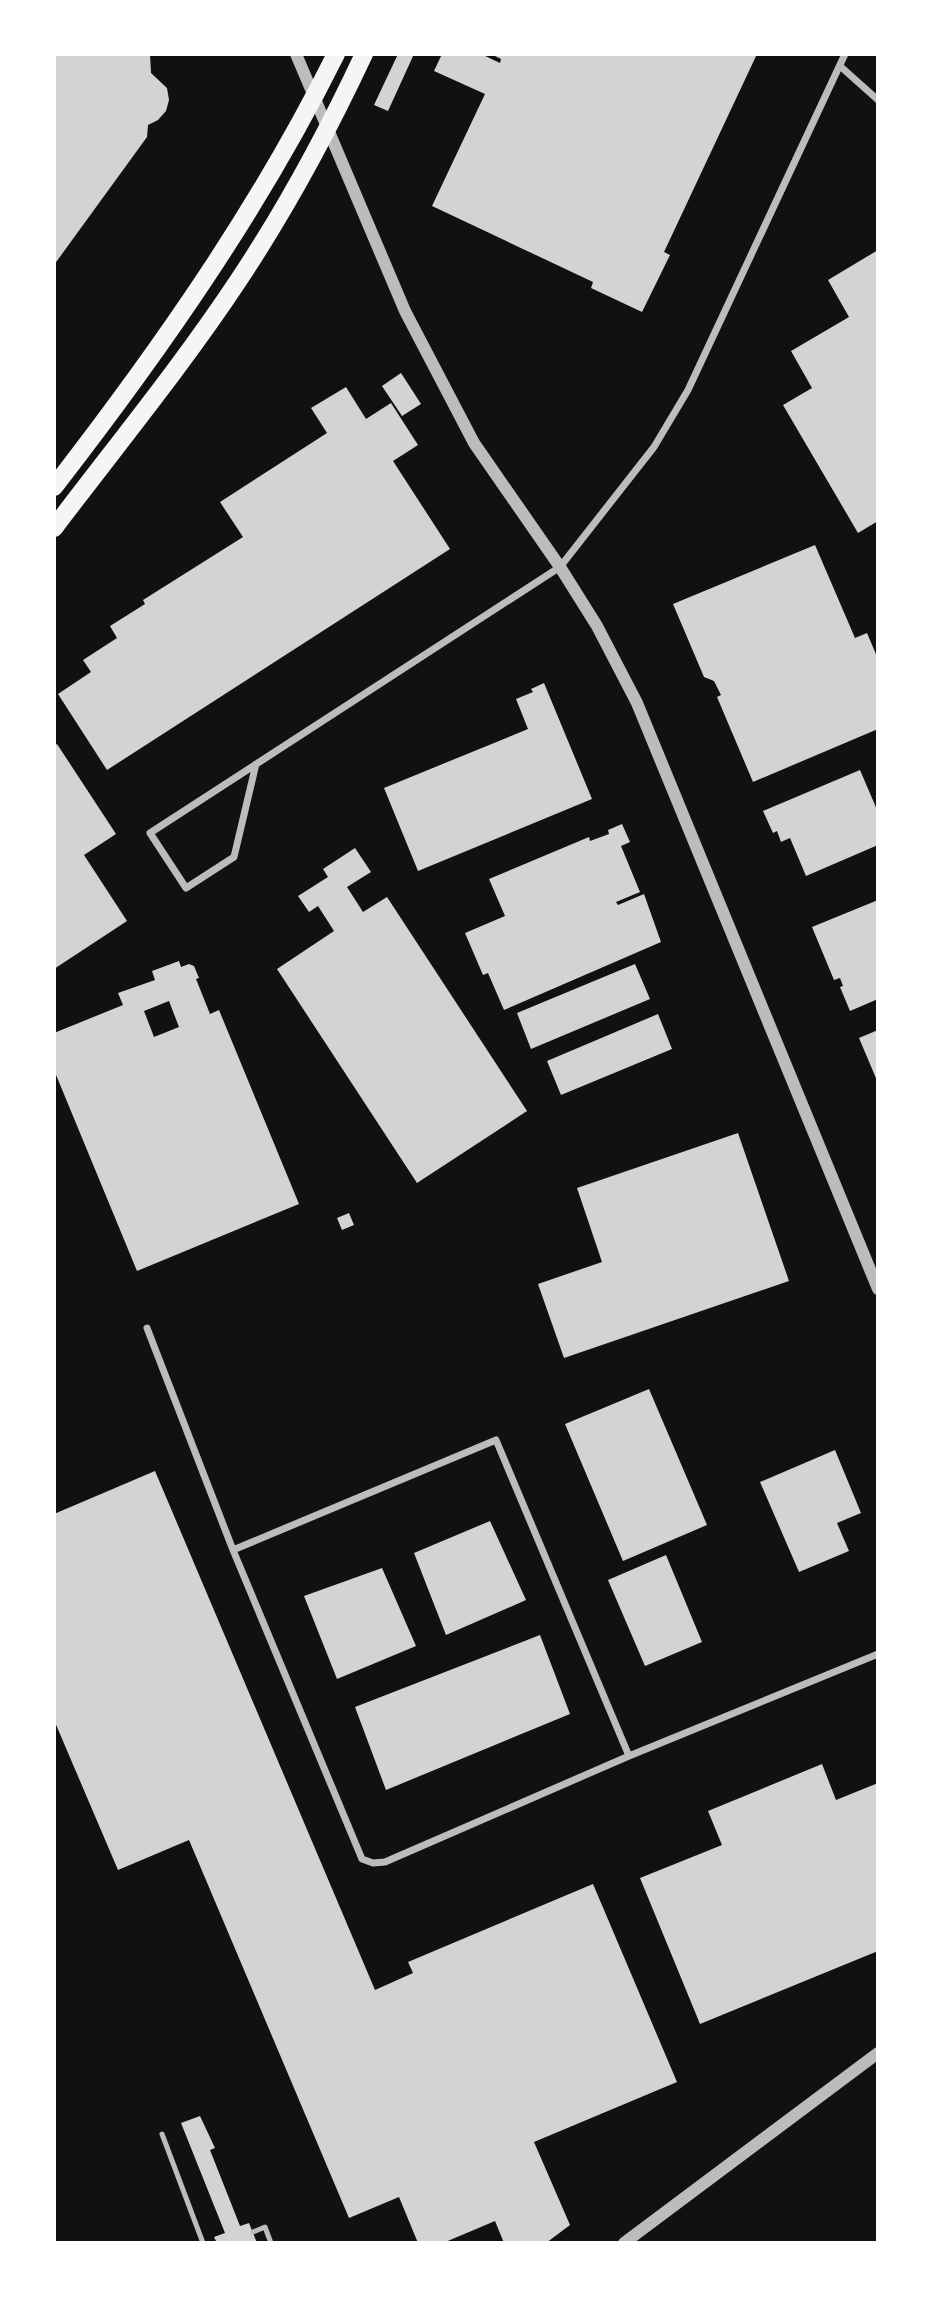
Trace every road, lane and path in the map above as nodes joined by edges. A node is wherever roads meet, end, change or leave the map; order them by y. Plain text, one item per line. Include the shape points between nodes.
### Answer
1 (296, 54) edge
2 (336, 54) edge
3 (364, 54) edge
4 (845, 54) edge
5 (840, 66) junction
6 (878, 100) edge
7 (54, 487) edge
8 (54, 528) edge
9 (560, 567) junction
10 (256, 764) junction
11 (878, 1289) edge
12 (147, 1328) dead end
13 (233, 1550) junction
14 (878, 1654) edge
15 (629, 1756) junction
16 (878, 2053) edge
17 (162, 2134) dead end
18 (253, 2232) dead end
19 (203, 2243) edge
20 (271, 2243) edge
21 (624, 2243) edge

1 - 9 street via 405,311 474,443
2 - 7 highway via 212,273
3 - 8 highway via 313,156 238,281
4 - 5 street
5 - 6 street
5 - 9 street via 688,390 654,447
9 - 10 street
9 - 11 street via 597,625 637,703
10 - 10 street via 150,833 186,888 234,857
12 - 13 street
13 - 15 street via 362,1859 385,1862
13 - 15 street via 496,1440
14 - 15 street
16 - 21 street
17 - 19 lane
18 - 20 lane via 265,2227

